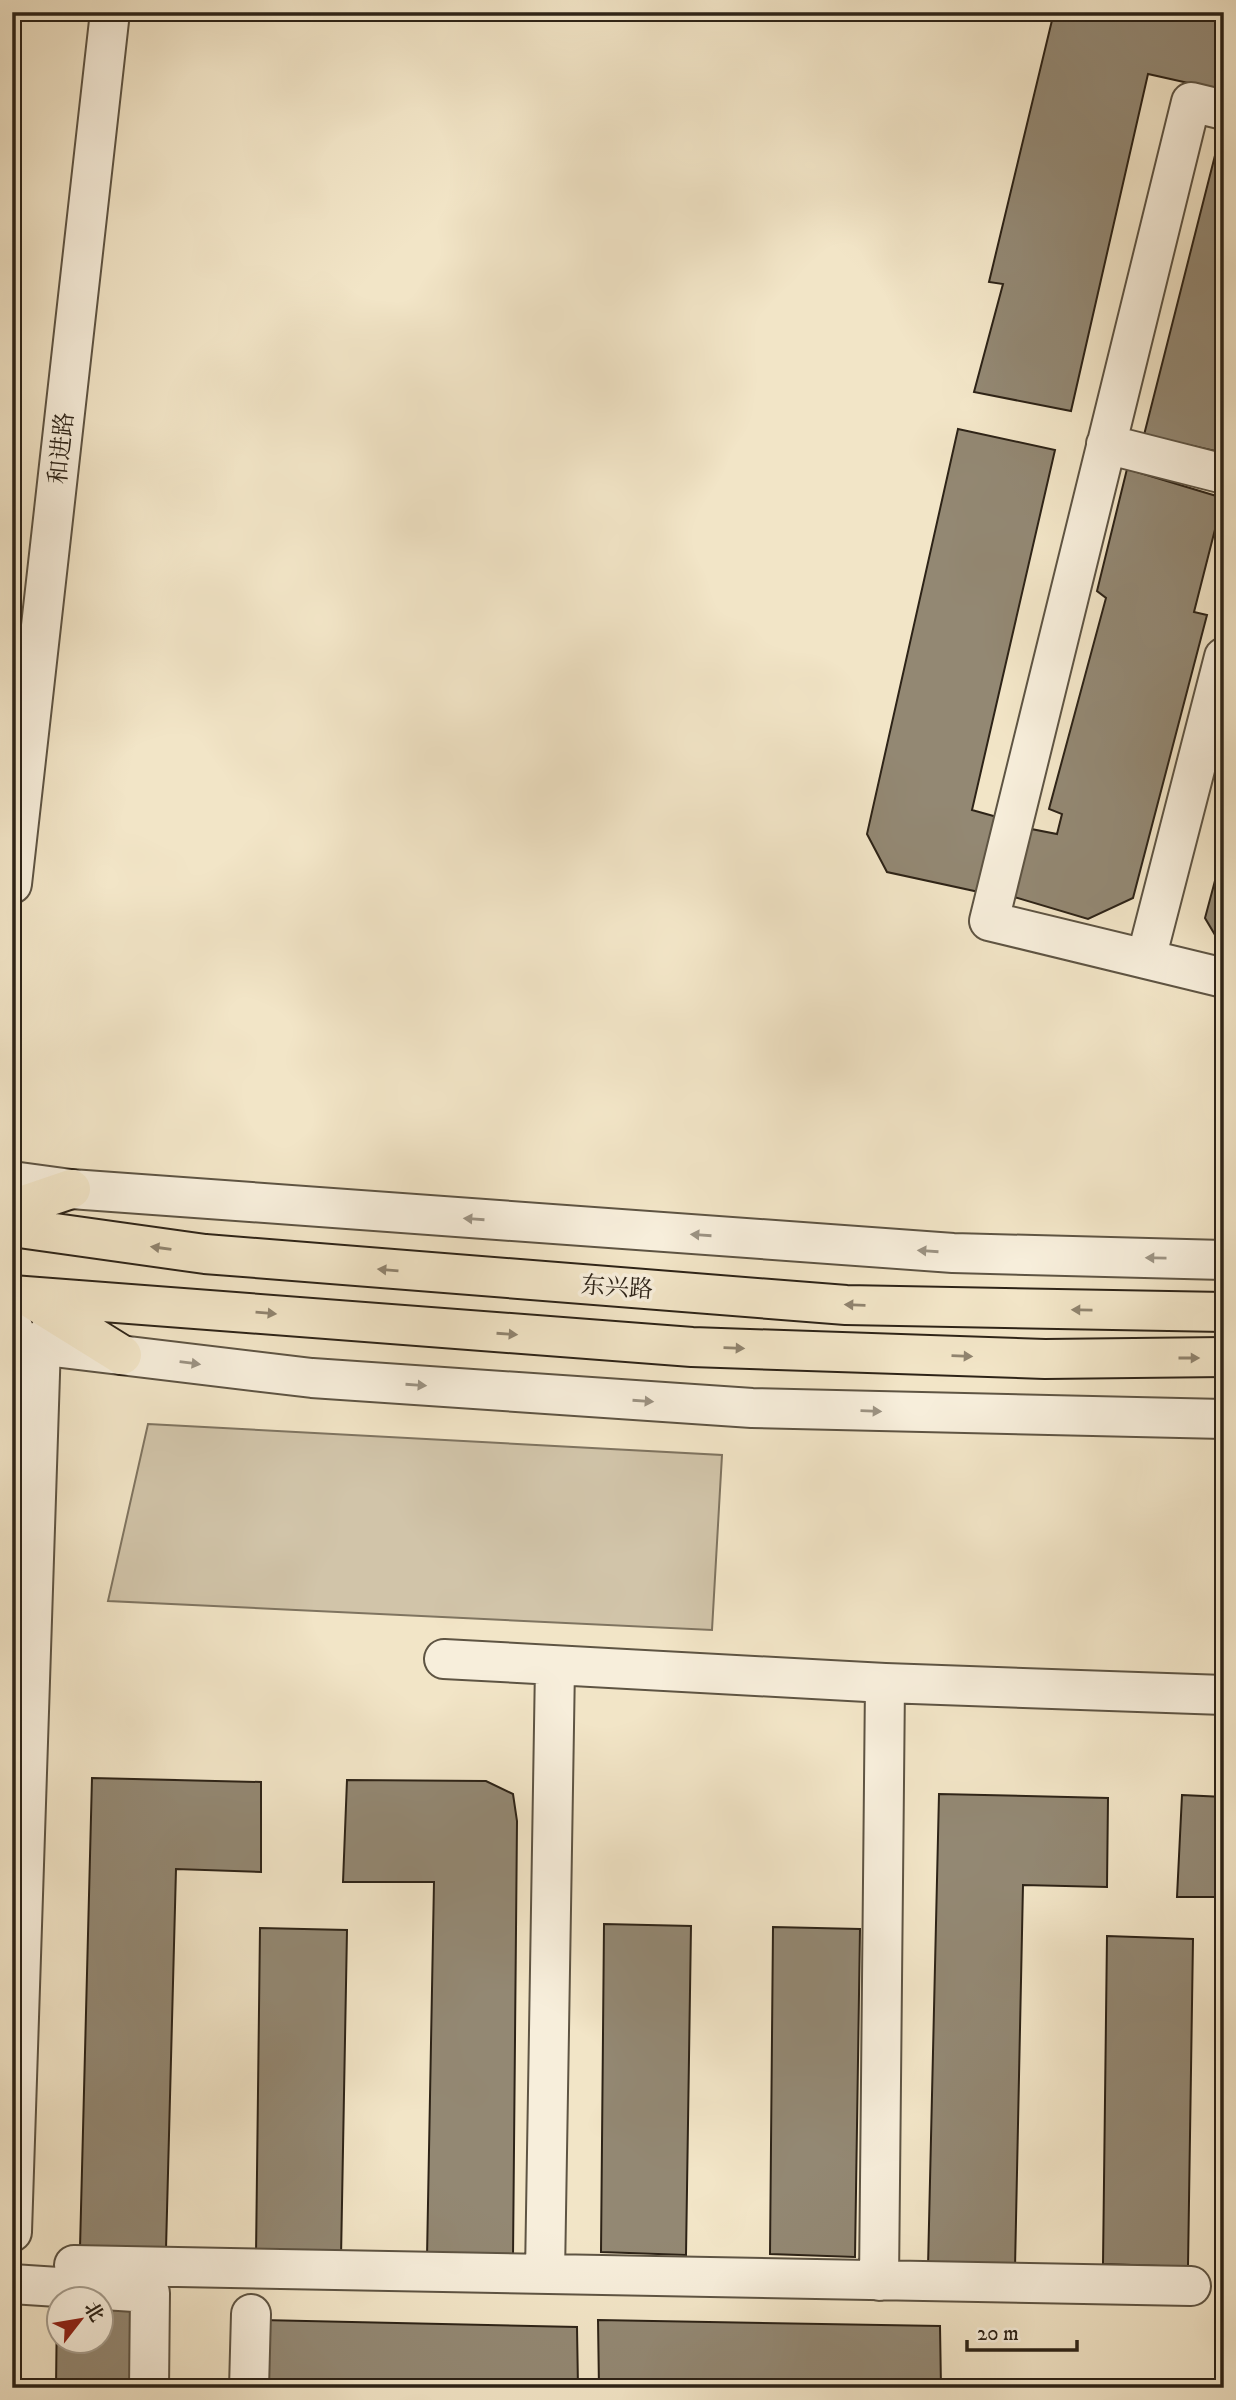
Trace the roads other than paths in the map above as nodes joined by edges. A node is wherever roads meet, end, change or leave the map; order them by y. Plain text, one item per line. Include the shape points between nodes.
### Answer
1 (110, 12) edge
2 (1224, 110) edge
3 (1106, 444) junction
4 (1224, 474) edge
5 (1224, 657) edge
6 (12, 884) edge
7 (1146, 959) junction
8 (1224, 978) edge
9 (12, 1181) edge
10 (71, 1189) junction
11 (12, 1209) edge
12 (12, 1227) edge
13 (1224, 1260) edge
14 (1224, 1312) edge
15 (27, 1323) edge
16 (122, 1355) joint
17 (1224, 1357) edge
18 (1224, 1419) edge
19 (12, 1621) edge
20 (444, 1659) dead end
21 (555, 1666) junction
22 (885, 1684) junction
23 (1224, 1695) edge
24 (12, 2232) edge
25 (74, 2265) dead end
26 (545, 2274) junction
27 (879, 2281) junction
28 (12, 2284) edge
29 (1191, 2286) dead end
30 (251, 2314) dead end
31 (149, 2388) edge
32 (249, 2388) edge

1 - 6 street, 和进路
2 - 3 street via 1191,102
3 - 4 street
3 - 7 street via 989,920
5 - 7 street
7 - 8 street
9 - 10 street
10 - 11 highway
13 -> 10 street via 953,1253
14 -> 12 highway, 东兴路 via 846,1305 205,1254
15 - 16 highway
15 -> 17 highway via 98,1301 692,1347 1045,1359
15 - 19 street
15 - 24 street
16 -> 18 street via 312,1378 752,1408
20 - 21 street
21 - 22 street
21 - 26 street
22 - 23 street
22 - 27 street
25 - 26 street
26 - 27 street
27 - 29 street
28 - 31 street via 150,2293
30 - 32 street

